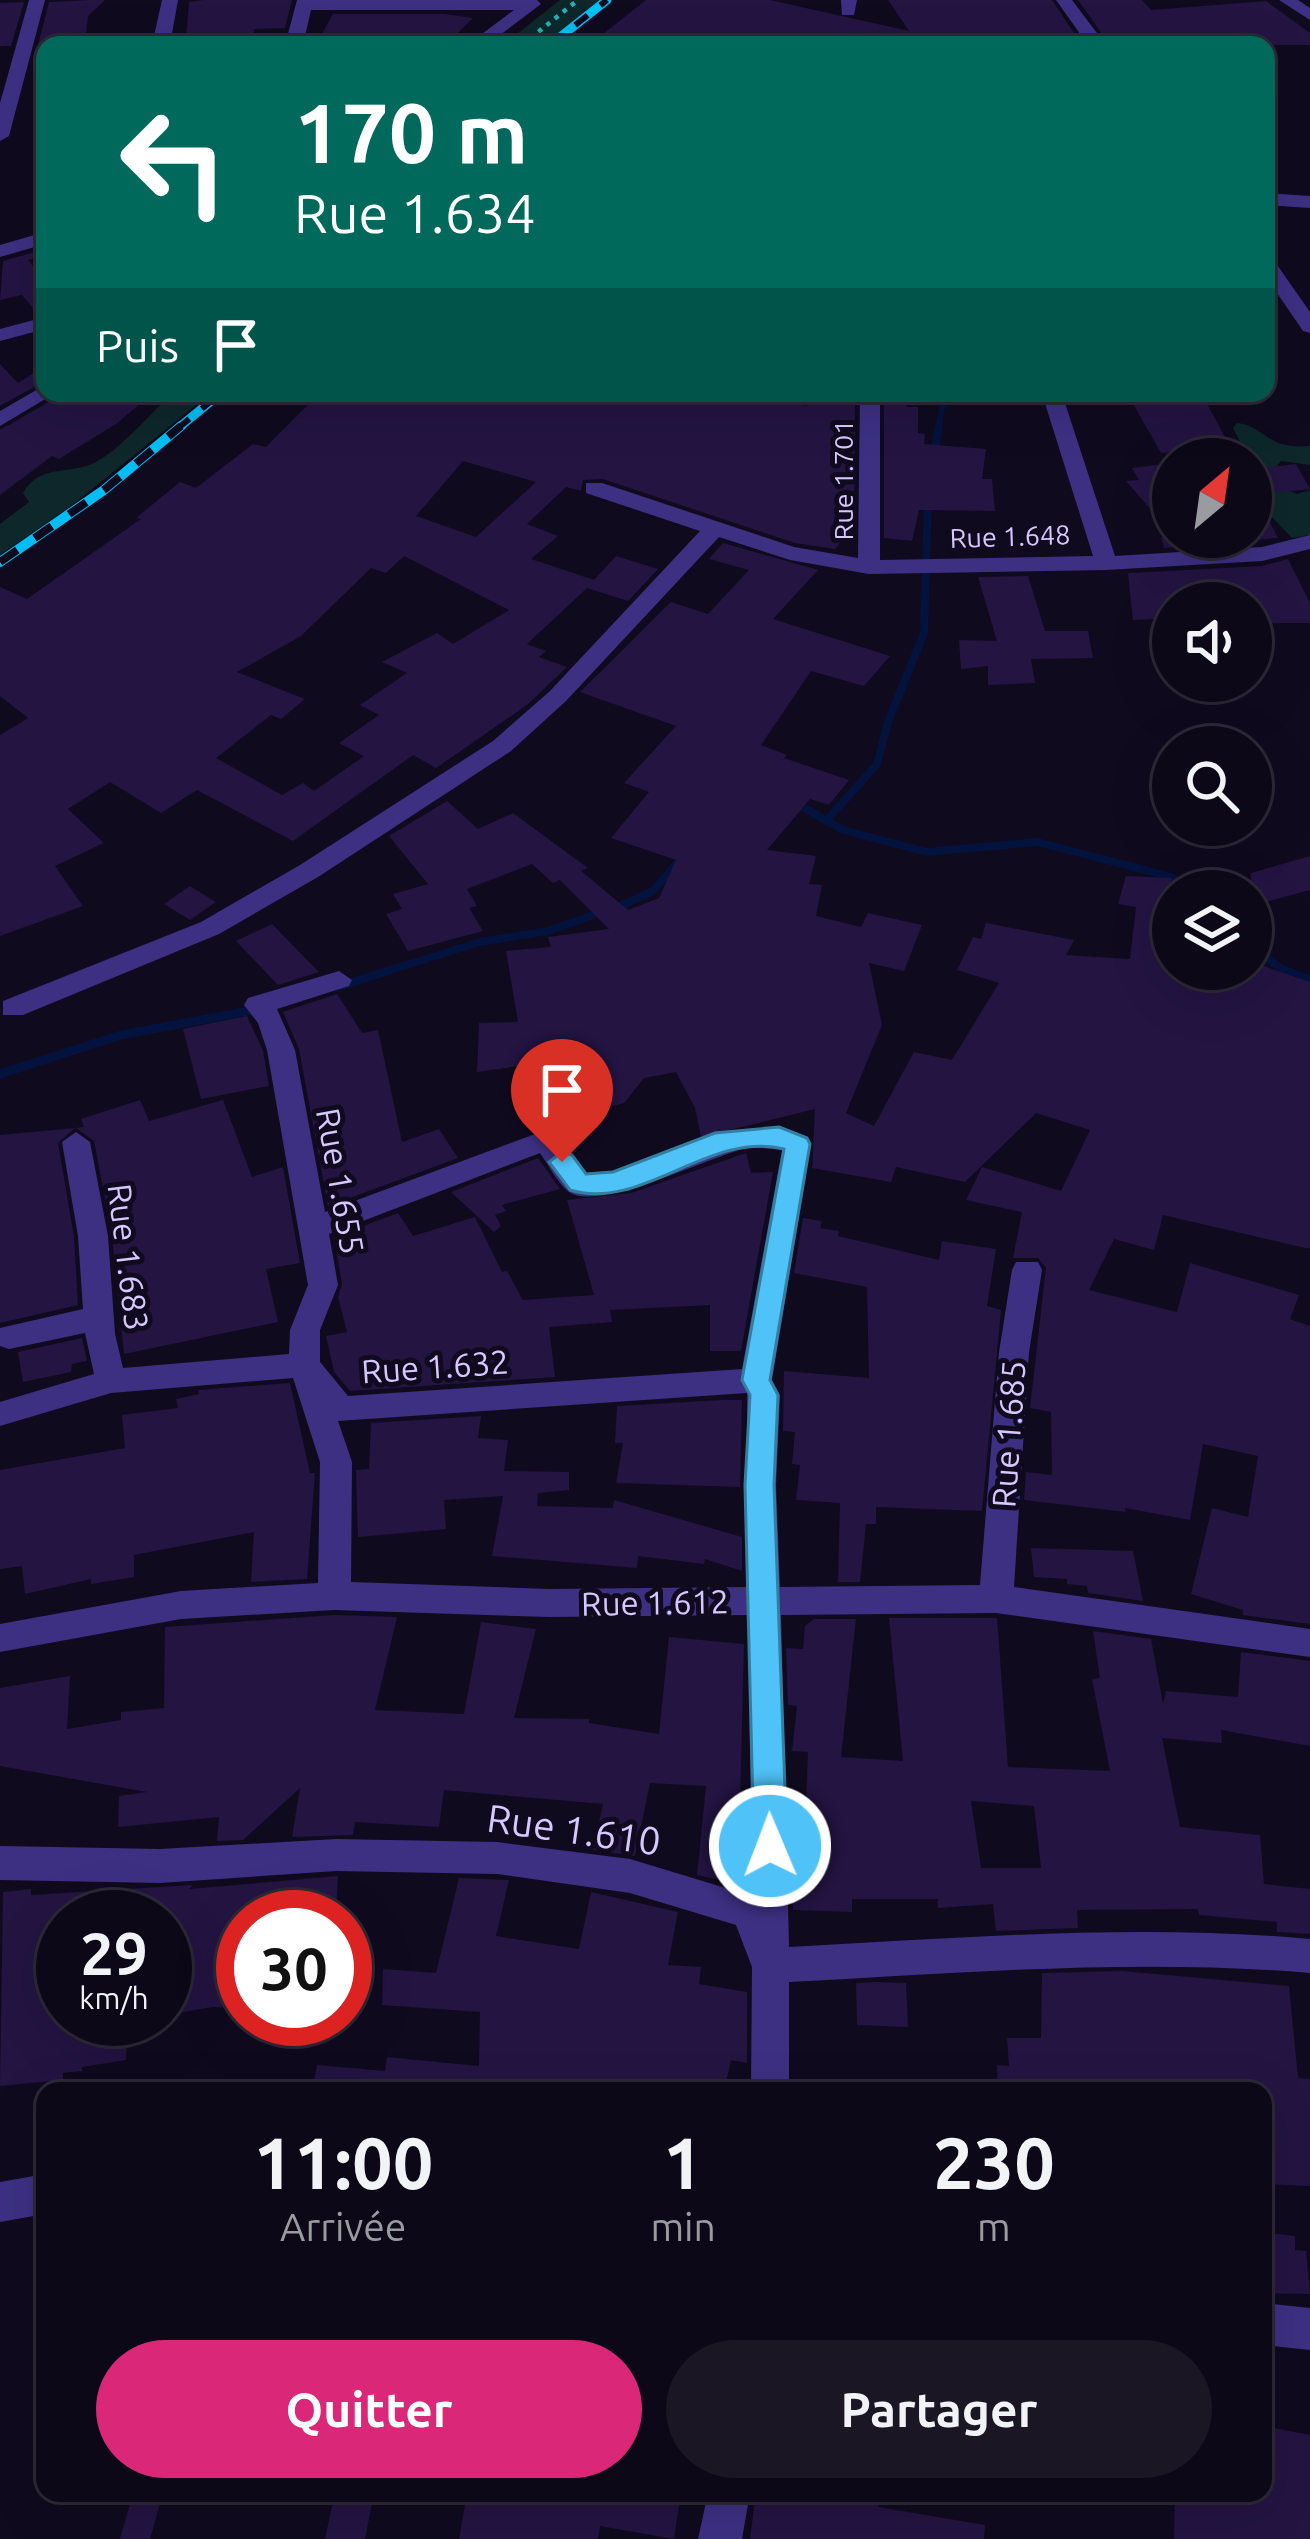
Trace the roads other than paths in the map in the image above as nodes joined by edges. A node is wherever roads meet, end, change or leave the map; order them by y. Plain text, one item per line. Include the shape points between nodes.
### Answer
1 (37, 0) edge
2 (170, 0) edge
3 (1064, 0) edge
4 (305, 2) edge
5 (535, 2) edge
6 (163, 36) edge
7 (296, 36) edge
8 (488, 36) edge
9 (1090, 36) edge
10 (0, 135) edge
11 (1275, 200) edge
12 (1310, 202) edge
13 (36, 240) edge
14 (0, 250) edge
15 (1275, 276) edge
16 (36, 325) edge
17 (1310, 327) edge
18 (0, 335) edge
19 (36, 397) edge
20 (869, 402) edge
21 (1055, 402) edge
22 (0, 420) edge
23 (594, 488) dead end
24 (715, 527) junction
25 (1310, 542) edge
26 (1106, 563) junction
27 (869, 567) junction
28 (339, 980) dead end
29 (13, 1008) dead end
30 (76, 1142) dead end
31 (314, 1228) junction
32 (1027, 1270) dead end
33 (98, 1318) junction
34 (9, 1337) dead end
35 (304, 1365) junction
36 (756, 1380) junction
37 (111, 1382) junction
38 (0, 1414) edge
39 (334, 1596) junction
40 (996, 1599) junction
41 (763, 1600) junction
42 (0, 1638) edge
43 (1310, 1643) edge
44 (0, 1863) edge
45 (1310, 1956) edge
46 (770, 1966) junction
47 (770, 2082) edge
48 (36, 2196) edge
49 (0, 2202) edge
50 (1272, 2325) edge
51 (1310, 2329) edge
52 (727, 2502) edge
53 (720, 2539) edge

1 - 10 street
2 - 6 street
3 - 9 street
4 - 5 street
4 - 7 street
5 - 8 street
11 - 12 street
13 - 14 street
15 - 17 street
16 - 18 street
19 - 22 street
20 - 27 street, Rue 1.701
21 - 26 street
23 - 24 street, Rue 1.648
24 - 27 street, Rue 1.648 via 790,553
24 - 29 street via 502,746 210,928
25 - 26 street, Rue 1.648 via 1262,554
26 - 27 street, Rue 1.648
28 - 31 street, Rue 1.655 via 258,1005 281,1050
30 - 33 street, Rue 1.683
31 - 35 street, Rue 1.655 via 322,1285 305,1330
31 - 36 street via 546,1140 579,1184 615,1182 715,1143 779,1137 797,1144
32 - 40 street, Rue 1.685
33 - 34 street
33 - 37 street, Rue 1.683
35 - 36 street, Rue 1.632 via 341,1409
35 - 37 street
35 - 39 street, Rue 1.655 via 336,1462
36 - 41 street via 764,1395
37 - 38 street
39 - 41 street, Rue 1.612
39 - 42 street, Rue 1.612 via 181,1605
40 - 41 street, Rue 1.612
40 - 43 street, Rue 1.612
41 - 46 street
44 - 46 street, Rue 1.610 via 497,1858 630,1876 750,1912
45 - 46 street via 1021,1952
46 - 47 street
48 - 49 street
50 - 51 street
52 - 53 street

